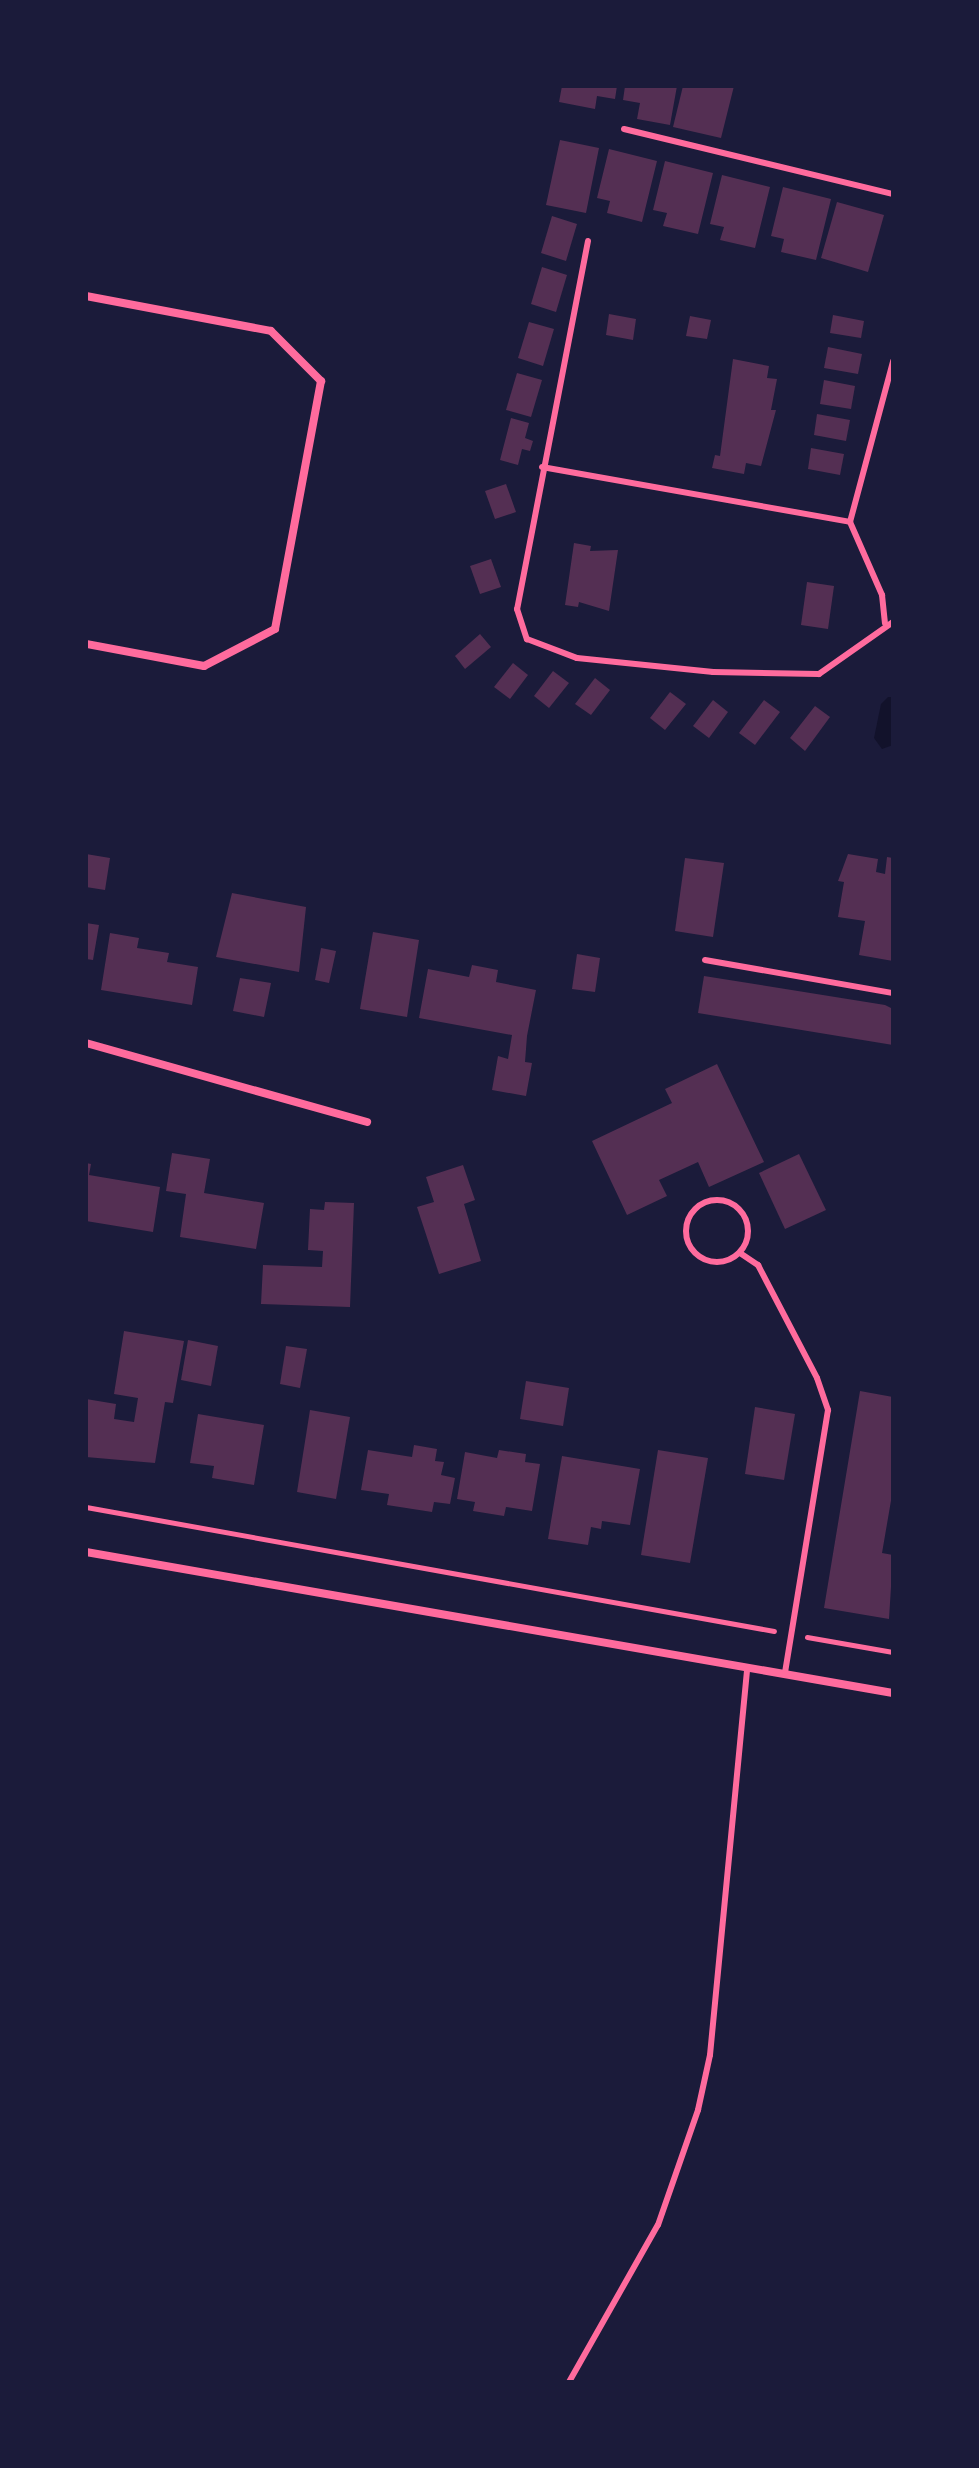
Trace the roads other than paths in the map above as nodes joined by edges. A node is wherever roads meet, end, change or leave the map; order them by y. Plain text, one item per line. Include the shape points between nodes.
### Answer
1 (624, 129) dead end
2 (893, 194) edge
3 (588, 241) dead end
4 (86, 296) edge
5 (893, 361) edge
6 (542, 467) junction
7 (850, 522) junction
8 (889, 623) edge
9 (86, 644) edge
10 (705, 960) dead end
11 (893, 993) edge
12 (86, 1043) edge
13 (367, 1122) dead end
14 (740, 1253) junction
15 (86, 1552) edge
16 (747, 1668) junction
17 (785, 1674) junction
18 (893, 1693) edge
19 (569, 2382) edge

1 - 2 lane
3 - 6 lane
4 - 9 street via 271,331 321,381 275,629 204,666
5 - 7 lane
6 - 7 lane
6 - 8 lane via 517,609 527,639 577,658 713,672 819,674
7 - 8 lane
10 - 11 lane
12 - 13 street
14 - 14 lane via 749,1230 738,1208 715,1200 694,1211 686,1234 697,1255 719,1263
14 - 17 lane via 758,1265 817,1378 828,1410
15 - 16 street
16 - 17 street
16 - 19 lane via 710,2055 698,2110 658,2225
17 - 18 street

